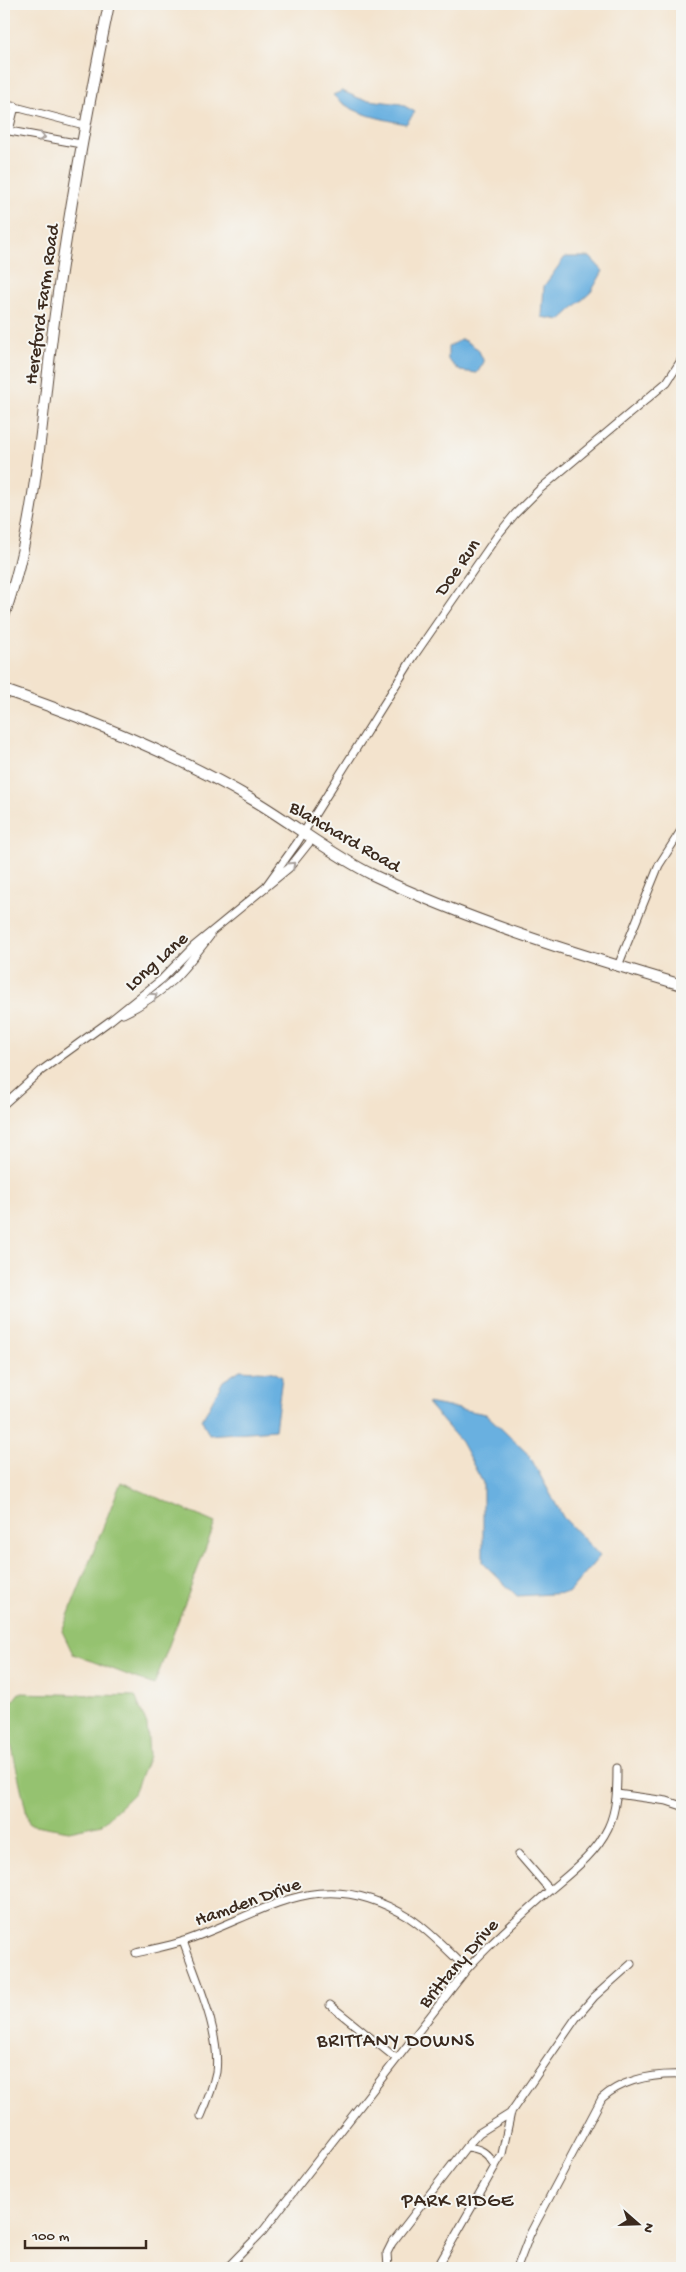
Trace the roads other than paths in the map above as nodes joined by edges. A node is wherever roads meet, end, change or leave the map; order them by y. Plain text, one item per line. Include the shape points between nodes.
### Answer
1 (109, 4) edge
2 (4, 104) edge
3 (14, 106) junction
4 (84, 125) junction
5 (6, 130) edge
6 (81, 144) junction
7 (682, 359) edge
8 (5, 613) edge
9 (4, 690) edge
10 (682, 829) edge
11 (304, 832) junction
12 (314, 838) junction
13 (266, 886) junction
14 (618, 966) junction
15 (682, 985) edge
16 (4, 1104) edge
17 (617, 1768) dead end
18 (617, 1794) junction
19 (682, 1806) edge
20 (519, 1854) dead end
21 (550, 1890) junction
22 (183, 1941) junction
23 (136, 1952) dead end
24 (631, 1964) dead end
25 (467, 1969) junction
26 (330, 2005) dead end
27 (397, 2059) junction
28 (682, 2075) edge
29 (511, 2112) junction
30 (201, 2116) dead end
31 (466, 2147) junction
32 (495, 2167) junction
33 (227, 2268) edge
34 (388, 2268) edge
35 (437, 2268) edge
36 (517, 2268) edge

1 - 4 street, Hereford Farm Road
2 - 3 street
3 - 4 street
3 - 5 street
4 - 6 street, Hereford Farm Road
5 -> 6 street
6 - 8 street, Hereford Farm Road via 27,529
7 - 11 street, Doe Run via 667,382 540,489 497,536 414,656
9 - 11 street, Blanchard Road via 87,719 164,752 255,801
10 - 14 street via 658,865
11 - 12 street, Blanchard Road
11 - 13 street, Long Lane
13 -> 12 street, Long Lane via 289,868
12 - 14 street, Blanchard Road via 372,874 479,921
13 - 16 street, Long Lane via 219,924 171,984 111,1020 42,1070
14 - 15 street, Blanchard Road
17 - 18 street, Brittany Drive
18 - 19 street
18 - 21 street, Brittany Drive via 608,1827 598,1844
20 - 21 street
21 - 25 street, Brittany Drive
22 - 23 street, Hamden Drive
22 - 25 street, Hamden Drive via 298,1896 342,1892 390,1907 412,1919
22 - 30 street via 211,2023 216,2049 216,2071
24 - 29 street via 576,2018
25 - 27 street, Brittany Drive
26 - 27 street
27 - 33 street, Brittany Drive via 263,2231
28 - 36 street via 639,2079 615,2087 602,2098 530,2234
29 - 31 street via 478,2133
29 - 32 street via 504,2148
31 - 32 street via 487,2154
31 - 34 street via 392,2243 386,2253
32 - 35 street

